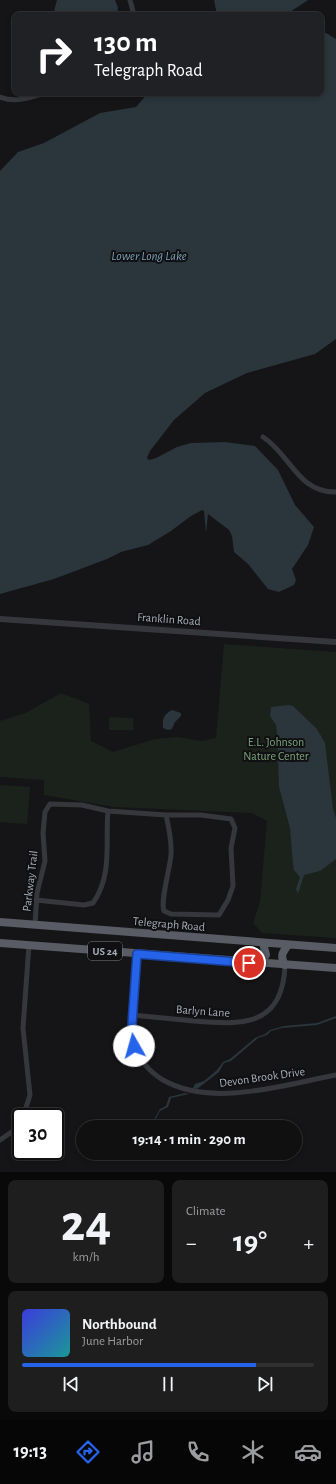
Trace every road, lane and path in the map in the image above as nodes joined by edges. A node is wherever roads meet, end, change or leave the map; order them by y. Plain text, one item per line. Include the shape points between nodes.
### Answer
1 (130, 0) edge
2 (133, 12) edge
3 (35, 96) edge
4 (0, 97) edge
5 (263, 437) dead end
6 (336, 492) edge
7 (0, 619) edge
8 (336, 642) edge
9 (108, 811) junction
10 (166, 815) junction
11 (36, 900) junction
12 (0, 922) edge
13 (35, 925) junction
14 (0, 943) edge
15 (263, 944) junction
16 (29, 945) junction
17 (288, 945) junction
18 (336, 948) edge
19 (137, 954) junction
20 (261, 963) junction
21 (285, 965) junction
22 (336, 968) edge
23 (132, 1015) junction
24 (336, 1075) edge
25 (26, 1108) edge
26 (12, 1132) edge
27 (0, 1140) edge

1 - 2 street
3 - 4 street via 22,100
5 - 6 street via 271,442 306,483 320,490
7 - 8 street, Franklin Road
9 - 10 street, Parkway Trail
9 - 11 street via 108,861 93,903 84,905
9 - 11 street, Parkway Trail via 82,805 53,803 47,807 43,833 45,861
10 - 10 street, Parkway Trail via 171,846 169,875 162,902 164,911 171,914 219,915 233,886 233,821 224,816
11 - 13 street, Parkway Trail
12 - 13 highway, Telegraph Road / US 24
13 - 15 highway, Telegraph Road / US 24
14 - 16 highway, US 24
15 - 17 highway, Telegraph Road / US 24
15 - 20 highway via 266,954
16 - 19 highway, US 24
16 - 25 street via 23,1028 30,1095
17 - 18 highway, Telegraph Road / US 24
17 - 21 highway via 282,954
19 - 20 highway, US 24
19 - 23 street, Devon Brook Drive
20 - 21 highway, US 24
21 - 22 highway, US 24
21 - 23 street, Barlyn Lane via 282,988 275,1002 259,1016 246,1022 224,1023
23 - 24 street, Devon Brook Drive via 134,1046 144,1064 167,1082 194,1092 232,1094
26 - 27 street

